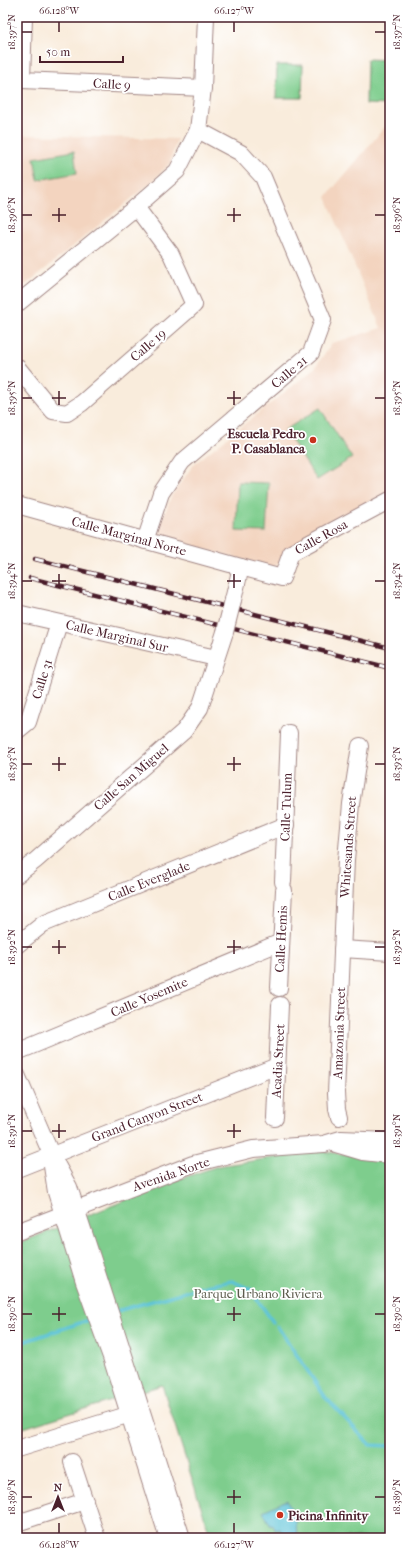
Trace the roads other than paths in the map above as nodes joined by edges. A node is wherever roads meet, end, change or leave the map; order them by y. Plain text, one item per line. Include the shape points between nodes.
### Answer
1 (24, 17) edge
2 (206, 17) edge
3 (203, 88) junction
4 (198, 130) junction
5 (136, 207) junction
6 (17, 304) edge
7 (17, 367) edge
8 (390, 500) edge
9 (17, 505) edge
10 (145, 541) junction
11 (241, 567) junction
12 (17, 613) edge
13 (59, 623) junction
14 (216, 658) junction
15 (17, 731) edge
16 (289, 733) dead end
17 (360, 746) dead end
18 (286, 825) junction
19 (17, 875) edge
20 (283, 886) joint
21 (281, 942) junction
22 (17, 944) edge
23 (342, 949) junction
24 (390, 952) edge
25 (279, 988) dead end
26 (280, 1005) dead end
27 (17, 1052) edge
28 (277, 1066) junction
29 (17, 1075) edge
30 (339, 1117) dead end
31 (275, 1118) dead end
32 (390, 1141) edge
33 (331, 1142) junction
34 (51, 1154) junction
35 (390, 1155) edge
36 (17, 1169) edge
37 (70, 1211) junction
38 (17, 1232) edge
39 (135, 1412) junction
40 (17, 1449) edge
41 (72, 1462) dead end
42 (85, 1501) junction
43 (17, 1523) edge
44 (97, 1538) edge
45 (168, 1538) edge
46 (182, 1538) edge

1 - 3 street, Calle 9 via 22,80
2 - 3 street
3 - 4 street
4 - 5 street via 177,171
4 - 10 street, Calle 21 via 241,153 263,177 322,320 311,353 182,462 161,493
5 - 6 street
5 - 7 street, Calle 19 via 171,254 194,305 82,403 67,413 53,411
8 - 11 street, Calle Rosa via 291,552 282,578
9 - 10 street, Calle Marginal Norte
10 - 11 street, Calle Marginal Norte
11 - 14 street, bridge
12 - 13 street, Calle Marginal Sur
13 - 14 street, Calle Marginal Sur
13 - 15 street, Calle 31 via 28,722
14 - 19 street, Calle San Miguel via 200,708 184,731
16 - 18 street, Calle Tulum
17 - 23 street, Whitesands Street via 348,831
18 - 20 street, Calle Tulum
18 - 22 street, Calle Everglade via 43,924
20 - 21 street, Calle Hemis
21 - 25 street, Calle Hemis
21 - 27 street, Calle Yosemite
23 - 24 street
23 - 30 street, Amazonia Street via 336,1093
26 - 28 street, Acadia Street
28 - 31 street, Acadia Street
28 - 34 street, Grand Canyon Street
29 - 34 street
32 - 33 street, Avenida Norte via 361,1139
33 - 35 street via 363,1152
33 - 37 street, Avenida Norte via 253,1149 193,1164
34 - 36 street, Grand Canyon Street
34 - 37 street via 69,1187
37 - 38 street, Avenida Norte
37 - 39 street via 84,1282 111,1357
39 - 40 street
39 - 45 street
39 - 46 street
41 - 42 street
42 - 43 street
42 - 44 street

